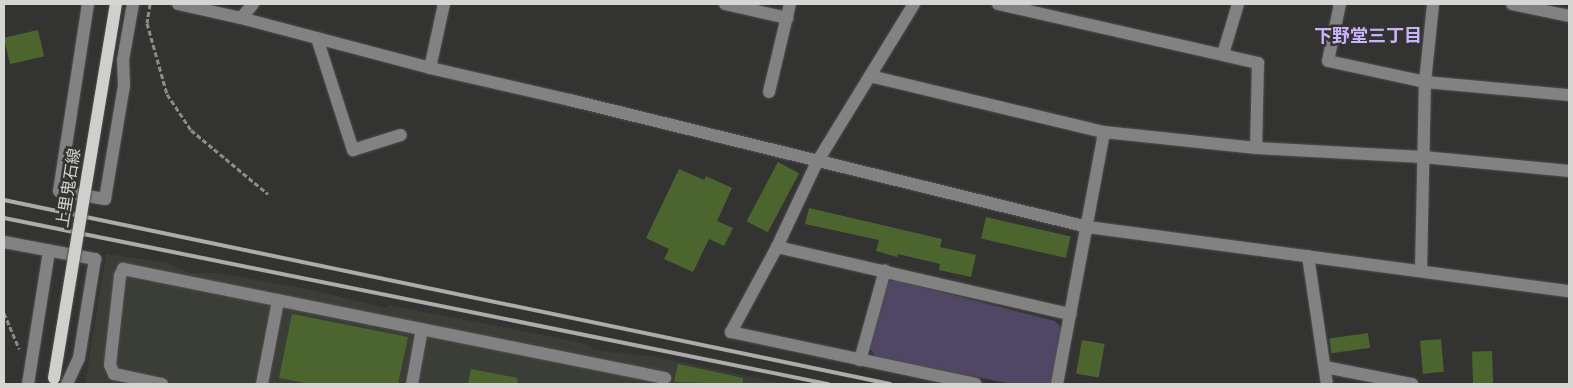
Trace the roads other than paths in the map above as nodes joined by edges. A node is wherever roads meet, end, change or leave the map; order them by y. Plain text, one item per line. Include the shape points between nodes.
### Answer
1 (88, 4) edge
2 (116, 4) edge
3 (133, 4) edge
4 (178, 4) edge
5 (253, 4) edge
6 (444, 4) edge
7 (725, 4) edge
8 (790, 4) edge
9 (914, 4) edge
10 (998, 4) edge
11 (1238, 4) edge
12 (1340, 4) edge
13 (1433, 4) edge
14 (1512, 4) edge
15 (1569, 16) edge
16 (241, 18) junction
17 (787, 18) junction
18 (318, 38) junction
19 (1223, 54) junction
20 (430, 68) junction
21 (870, 76) junction
22 (1425, 82) junction
23 (769, 92) dead end
24 (1569, 95) edge
25 (1104, 132) junction
26 (401, 135) dead end
27 (1256, 148) junction
28 (1423, 157) junction
29 (817, 162) junction
30 (1569, 170) edge
31 (1088, 227) junction
32 (4, 242) edge
33 (777, 247) junction
34 (49, 251) junction
35 (1308, 256) junction
36 (885, 270) junction
37 (1421, 271) junction
38 (1569, 291) edge
39 (278, 301) junction
40 (1070, 314) junction
41 (422, 329) junction
42 (860, 360) junction
43 (1325, 367) junction
44 (54, 378) dead end
45 (665, 378) dead end
46 (28, 384) edge
47 (67, 384) edge
48 (162, 384) edge
49 (262, 384) edge
50 (412, 384) edge
51 (976, 384) edge
52 (1058, 384) edge
53 (1327, 384) edge
54 (1412, 384) edge

1 - 3 street via 60,191 105,199 124,86 122,60
2 - 44 main road, 上里鬼石線, bridge
4 - 16 street
5 - 16 street
6 - 20 street
7 - 17 street
8 - 17 street
9 - 21 street
10 - 19 street
11 - 19 street
12 - 22 street via 1328,61
13 - 22 street
14 - 15 street
16 - 18 street
17 - 23 street
18 - 20 street
18 - 26 street via 352,150
19 - 27 street via 1258,63
20 - 29 street
21 - 25 street
21 - 29 street
22 - 24 street
22 - 28 street
25 - 27 street
25 - 31 street
27 - 28 street
28 - 30 street
28 - 37 street
29 - 31 street
29 - 33 street
31 - 35 street
31 - 40 street
32 - 34 street
33 - 36 street
33 - 42 street via 731,332
34 - 46 street
34 - 47 street via 95,259 79,358
35 - 37 street
35 - 43 street
36 - 40 street
36 - 42 street
37 - 38 street
39 - 41 street
39 - 48 street via 123,269 110,365 114,374
39 - 49 street
40 - 52 street
41 - 45 street
41 - 50 street
42 - 51 street
43 - 53 street
43 - 54 street

